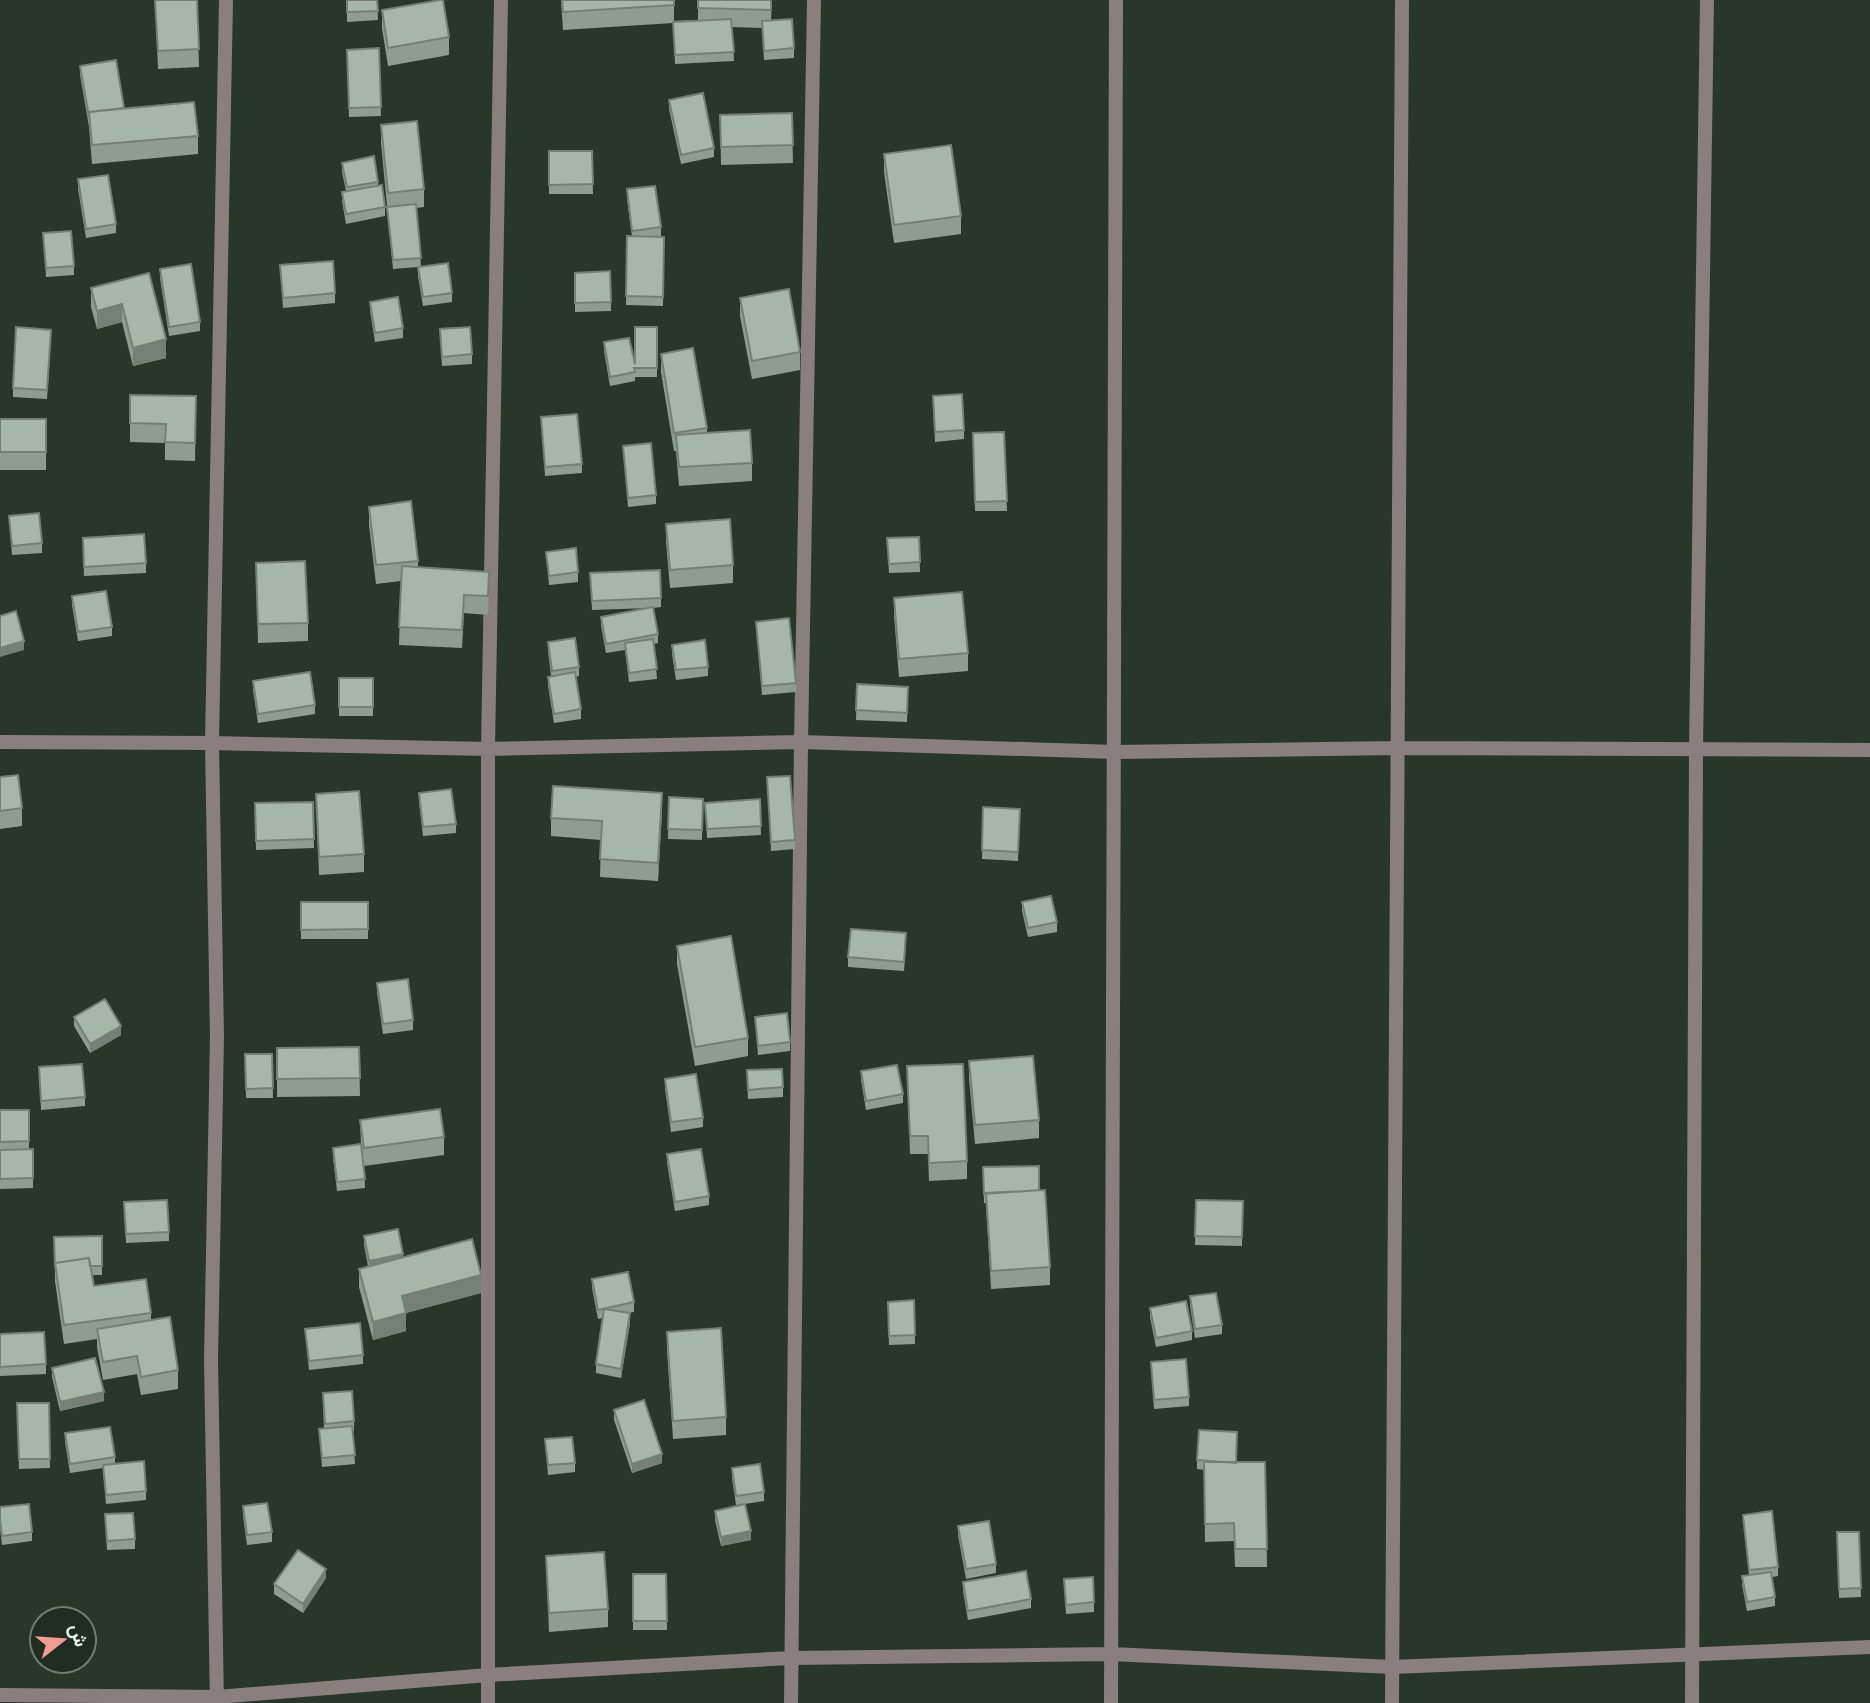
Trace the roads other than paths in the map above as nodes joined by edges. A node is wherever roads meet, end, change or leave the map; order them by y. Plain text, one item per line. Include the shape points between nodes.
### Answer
1 (226, 0) edge
2 (501, 0) edge
3 (814, 0) edge
4 (1116, 0) edge
5 (1402, 0) edge
6 (1707, 0) edge
7 (0, 742) edge
8 (801, 742) junction
9 (212, 743) junction
10 (1398, 748) junction
11 (488, 749) junction
12 (1696, 750) junction
13 (1870, 750) edge
14 (1115, 752) junction
15 (1870, 1647) edge
16 (1111, 1654) junction
17 (1693, 1654) junction
18 (790, 1658) junction
19 (1392, 1667) junction
20 (488, 1675) junction
21 (0, 1695) edge
22 (217, 1700) edge
23 (488, 1703) edge
24 (791, 1703) edge
25 (1111, 1703) edge
26 (1392, 1703) edge
27 (1692, 1703) edge

1 - 9 street
2 - 11 street
3 - 8 street
4 - 14 street
5 - 10 street
6 - 12 street
7 - 9 street
8 - 11 street
8 - 14 street
8 - 18 street
9 - 11 street
9 - 22 street via 217,1037 211,1360
10 - 12 street
10 - 14 street
10 - 19 street
11 - 20 street
12 - 13 street
12 - 17 street
14 - 16 street
15 - 17 street
16 - 18 street
16 - 19 street
16 - 25 street
17 - 19 street
17 - 27 street
18 - 20 street
18 - 24 street
19 - 26 street
20 - 22 street
20 - 23 street
21 - 22 street

